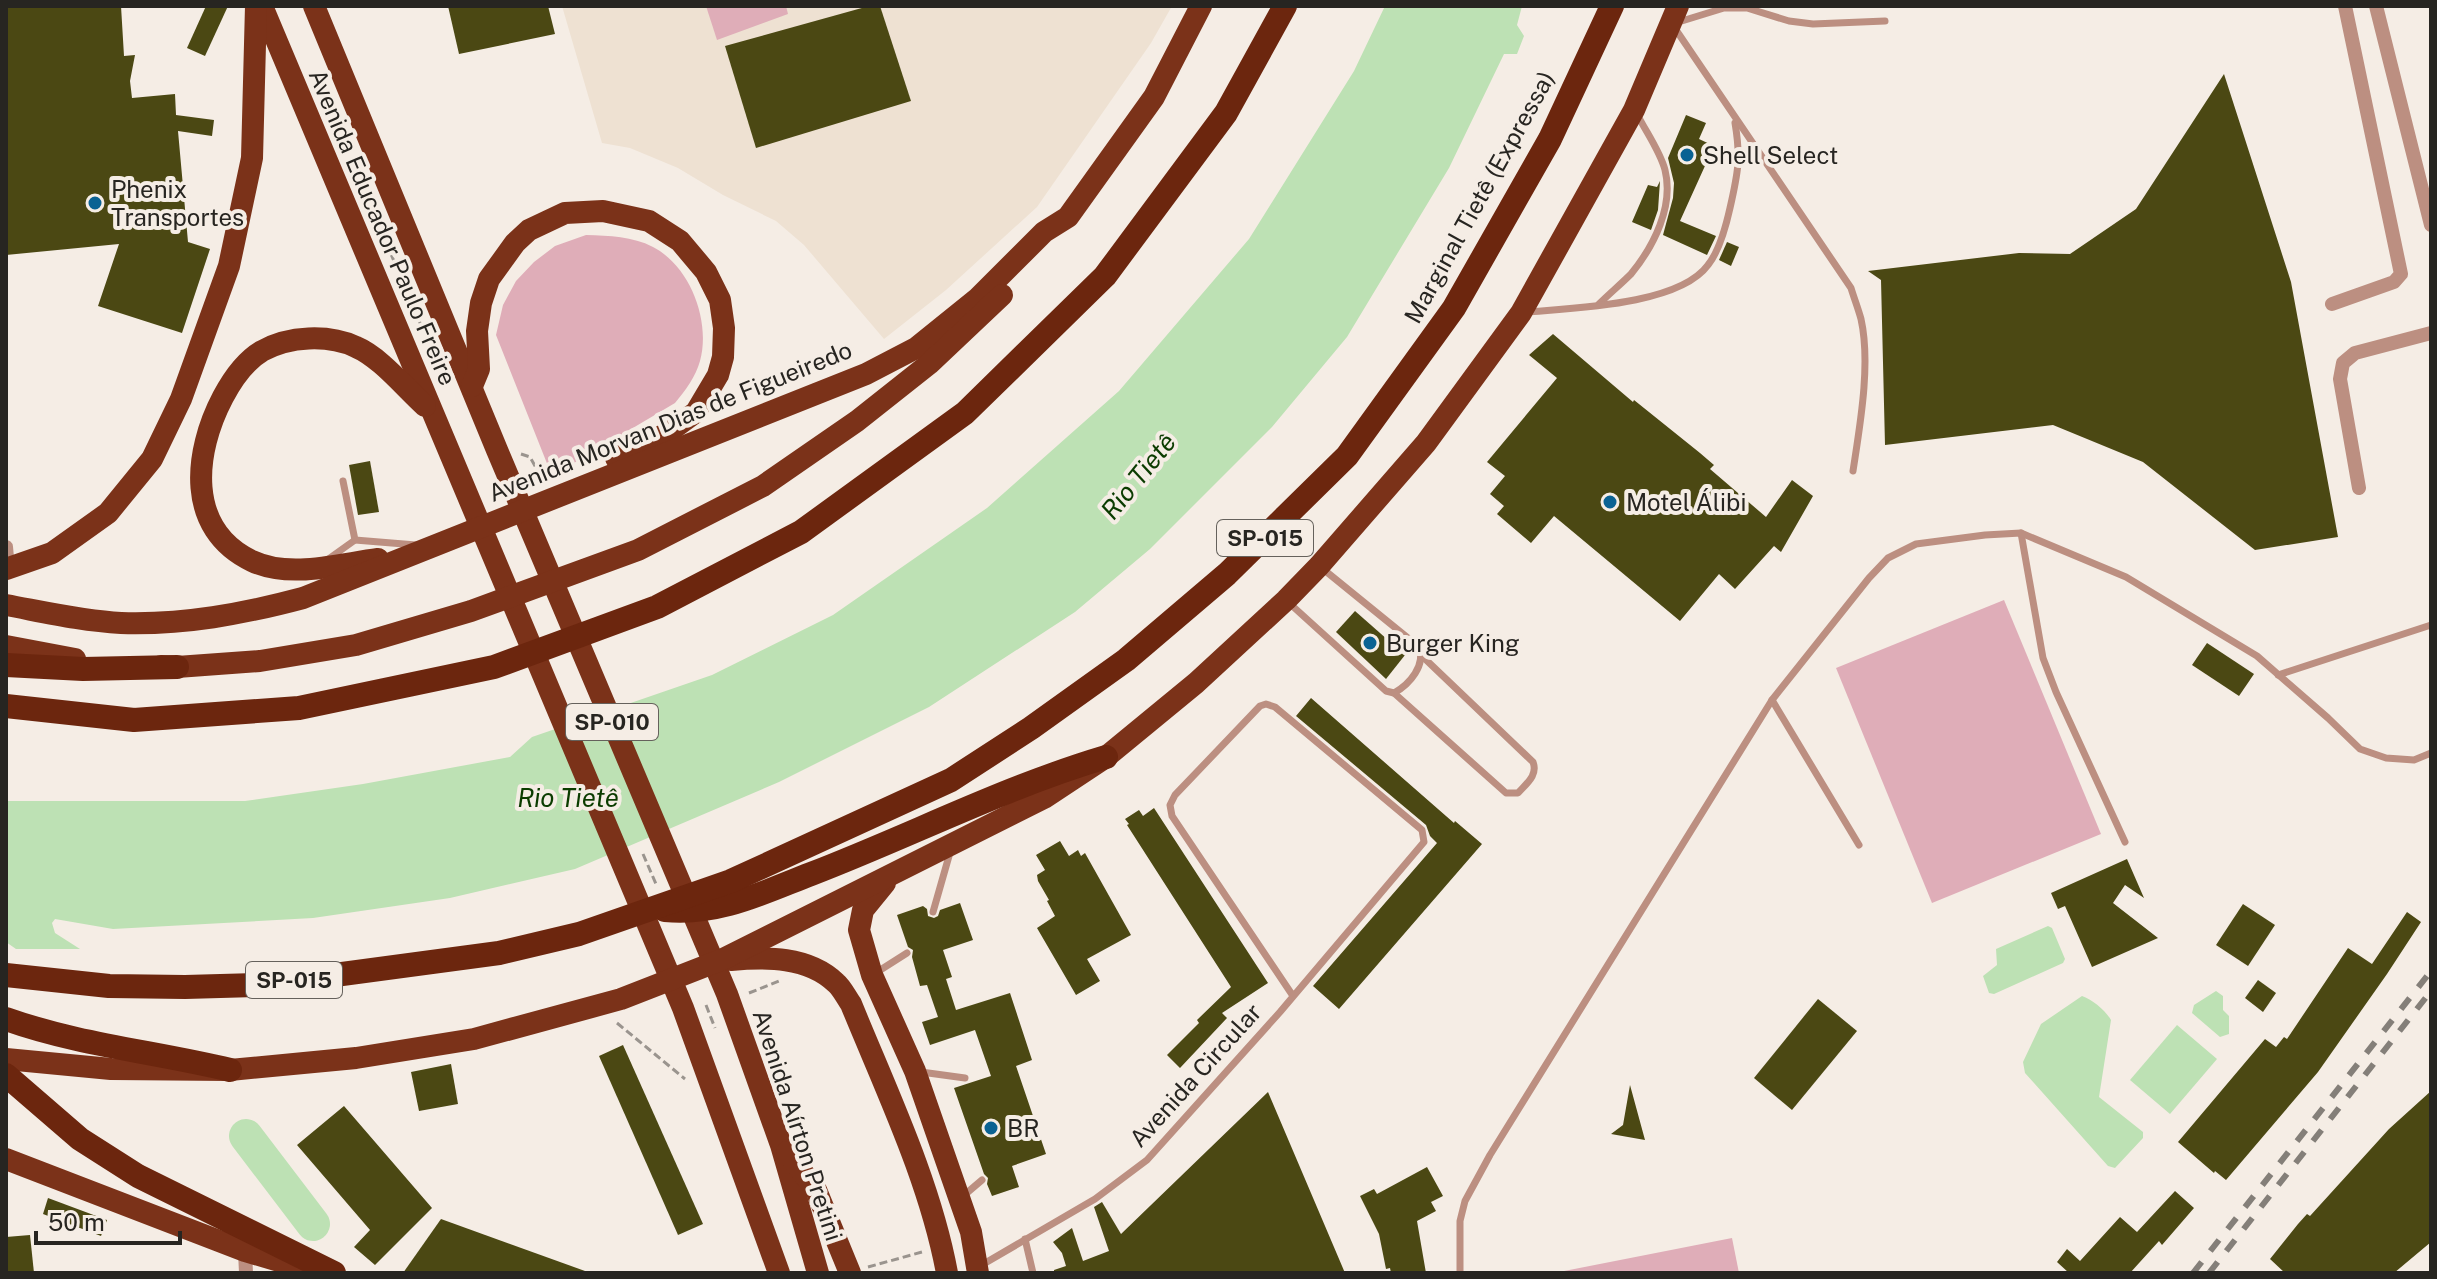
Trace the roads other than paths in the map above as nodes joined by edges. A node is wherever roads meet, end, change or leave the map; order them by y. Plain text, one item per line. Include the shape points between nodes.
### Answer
1 (259, 6) edge
2 (314, 6) edge
3 (329, 6) edge
4 (1201, 6) edge
5 (1285, 6) edge
6 (1612, 6) edge
7 (2345, 6) edge
8 (2376, 6) edge
9 (1746, 7) edge
10 (1675, 15) edge
11 (1885, 21) dead end
12 (332, 50) junction
13 (1634, 110) junction
14 (1734, 117) junction
15 (1068, 217) junction
16 (2431, 225) edge
17 (2332, 304) dead end
18 (1597, 305) junction
19 (1521, 313) junction
20 (2431, 333) edge
21 (472, 386) junction
22 (432, 412) junction
23 (1853, 471) dead end
24 (343, 481) dead end
25 (2359, 488) dead end
26 (574, 489) junction
27 (2021, 533) junction
28 (355, 540) junction
29 (425, 549) junction
30 (7, 562) edge
31 (1319, 566) junction
32 (315, 568) junction
33 (1286, 600) junction
34 (6, 605) edge
35 (2431, 625) edge
36 (6, 646) edge
37 (1422, 656) junction
38 (6, 665) edge
39 (177, 667) junction
40 (2278, 675) junction
41 (1394, 693) junction
42 (1772, 700) junction
43 (6, 706) edge
44 (2431, 753) edge
45 (1106, 757) junction
46 (2125, 842) dead end
47 (953, 844) junction
48 (1859, 845) dead end
49 (891, 876) junction
50 (654, 909) junction
51 (933, 912) dead end
52 (907, 953) dead end
53 (721, 960) junction
54 (6, 975) edge
55 (872, 975) junction
56 (727, 994) joint
57 (1293, 996) junction
58 (6, 1019) edge
59 (6, 1059) edge
60 (230, 1070) junction
61 (915, 1071) junction
62 (6, 1075) edge
63 (965, 1078) dead end
64 (781, 1145) junction
65 (6, 1159) edge
66 (982, 1180) dead end
67 (959, 1199) junction
68 (1025, 1239) junction
69 (246, 1262) edge
70 (978, 1270) edge
71 (327, 1271) edge
72 (779, 1273) edge
73 (818, 1273) edge
74 (850, 1273) edge
75 (947, 1273) edge
76 (1033, 1273) edge
77 (1460, 1273) edge

1 - 22 highway, Avenida Educador Paulo Freire / SP-010
1 - 30 highway via 252,158 229,266 181,399 152,459 108,513 52,553
2 - 12 highway, Avenida Educador Paulo Freire / SP-010
3 - 12 highway
4 - 15 highway, Avenida Morvan Dias de Figueiredo via 1154,97
5 - 43 highway via 1226,113 1105,276 965,413 801,532 657,607 494,667 299,708 134,720
6 - 50 highway, Marginal Tietê (Expressa) / SP-015 via 1550,139 1454,308 1347,456 1216,584 1126,660 951,780 731,881
7 - 17 street via 2401,274 2394,282
8 - 16 street
9 - 10 lane
9 - 11 lane via 1813,24
10 - 13 highway
10 - 14 lane
12 - 21 highway, Avenida Educador Paulo Freire / SP-010
13 - 18 lane via 1664,166 1667,207 1631,273
13 - 19 highway
14 - 18 lane via 1740,151 1737,177 1726,227 1708,266 1687,283 1648,298
14 - 23 lane via 1851,288 1861,321 1864,361
15 - 26 highway, Avenida Morvan Dias de Figueiredo via 1044,232 978,298 916,348 866,374
15 - 39 highway via 1006,291 929,364 857,421 763,486 638,550 471,611 356,645 260,661
18 - 19 lane
19 - 31 highway via 1426,443
20 - 25 street via 2355,353 2343,363 2340,379
21 - 26 highway via 479,369 477,331 489,279 529,230 565,213 603,211 649,221 680,241 706,272 720,300 724,328 718,375 696,412 666,434 584,474
21 - 56 highway, Avenida Educador Paulo Freire / SP-010
22 - 32 highway via 369,355 326,339 292,339 260,352 232,379 201,456 205,508 217,532 253,561
22 - 72 highway, Avenida Educador Paulo Freire / SP-010 via 683,1008
24 - 28 lane
26 - 29 highway, Avenida Morvan Dias de Figueiredo
27 - 40 lane via 2126,577 2257,656
27 - 42 lane via 1916,544 1888,558
27 - 46 lane via 2043,658
28 - 29 lane
28 - 32 lane
29 - 32 highway
29 - 34 highway, Avenida Morvan Dias de Figueiredo via 303,598 181,623 119,623
31 - 33 highway
31 - 37 lane via 1419,647
33 - 41 lane
33 - 45 highway
35 - 40 lane
36 - 39 highway via 60,658
37 - 41 lane via 1421,666
37 - 41 lane via 1533,762 1534,775 1518,793 1506,793
38 - 39 highway
40 - 44 lane via 2360,749 2414,760
42 - 48 lane
42 - 77 lane via 1465,1201
45 - 47 highway via 1044,798
45 - 50 highway via 1059,771 726,906 696,912
47 - 49 highway
47 - 51 lane
49 - 53 highway
49 - 55 highway via 863,910 859,930
50 - 54 highway, SP-015 via 499,953 260,985 109,986
52 - 55 lane
53 - 60 highway via 598,1007 474,1039
53 - 75 highway via 790,960 836,982 851,1004 917,1171
55 - 61 highway
56 - 64 highway, Avenida Aírton Pretini / SP-010
57 - 57 lane, Avenida Circular via 1424,842 1422,830 1266,704 1170,805 1172,816
57 - 68 lane, Avenida Circular via 1147,1160 1095,1199
58 - 60 highway via 113,1048
59 - 60 highway via 111,1069
61 - 63 lane
61 - 67 highway
62 - 71 highway via 80,1139 138,1176
64 - 73 highway, Avenida Aírton Pretini / SP-010
64 - 74 highway via 816,1190
65 - 69 highway
66 - 67 lane
67 - 70 highway
68 - 70 lane, Avenida Circular
68 - 76 lane
69 - 71 highway

